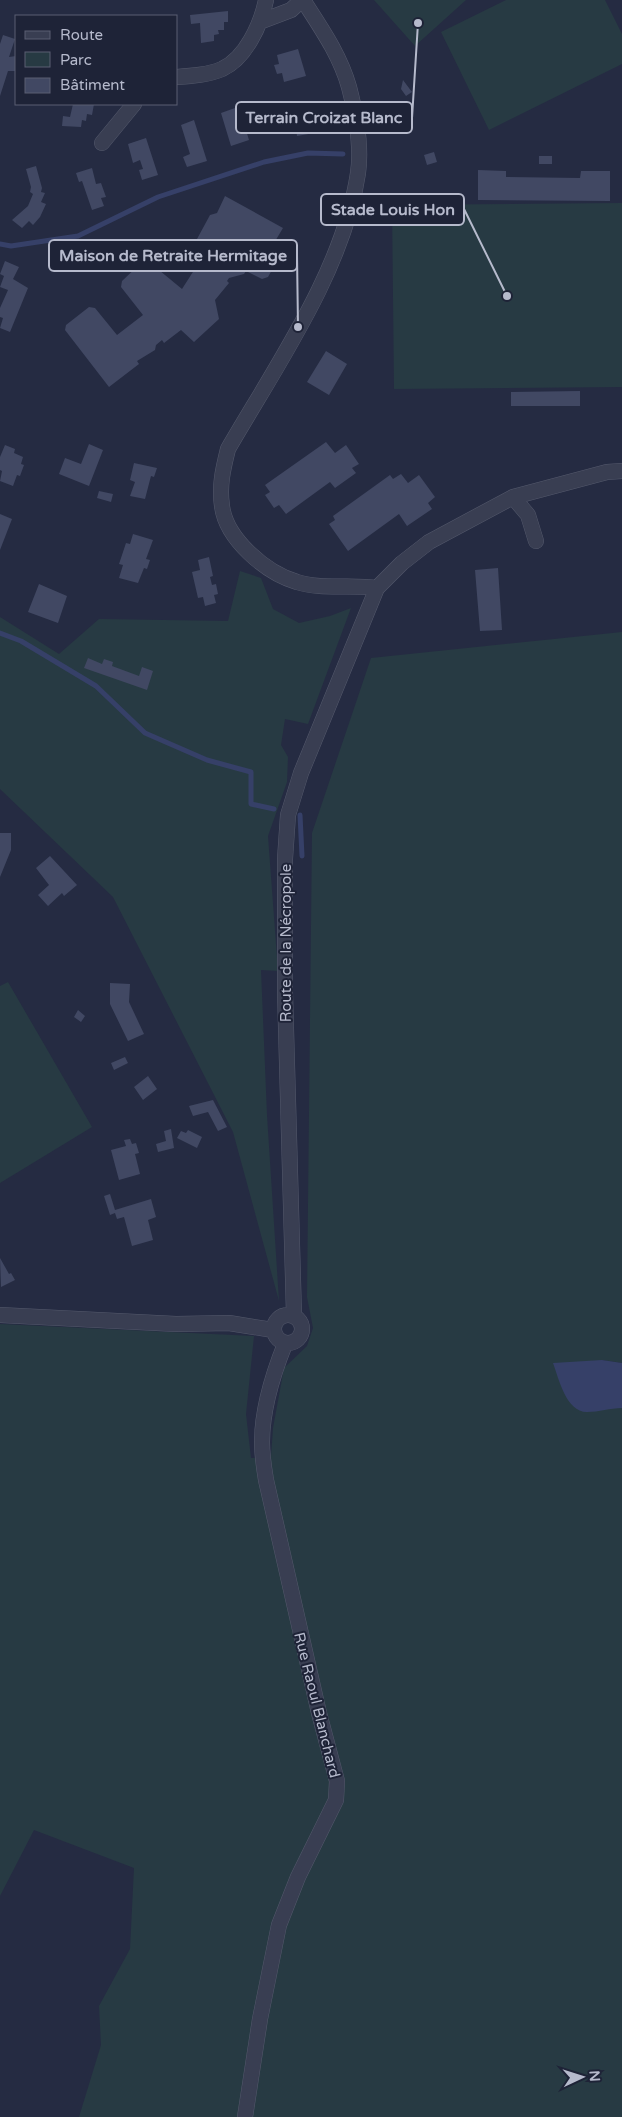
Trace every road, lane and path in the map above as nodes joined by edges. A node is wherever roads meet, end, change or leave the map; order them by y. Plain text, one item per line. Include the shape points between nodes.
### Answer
1 (266, 0) edge
2 (303, 0) edge
3 (262, 21) junction
4 (178, 77) edge
5 (133, 105) edge
6 (102, 143) dead end
7 (622, 471) edge
8 (513, 497) junction
9 (536, 541) dead end
10 (377, 588) junction
11 (0, 1315) edge
12 (294, 1315) junction
13 (273, 1330) junction
14 (285, 1344) junction
15 (245, 2117) edge

1 - 3 street
2 - 3 street via 291,10
2 - 10 street via 334,50 348,85 356,118 358,172 345,230 319,290 228,449 221,476 222,508 234,534 252,556 268,568 297,582
3 - 4 street via 240,55 223,68 206,74
5 - 6 street
7 - 8 street
8 - 9 street via 528,515
8 - 10 street via 429,542
10 - 12 street, Route de la Nécropole via 301,773 286,830 285,992
11 - 13 street via 176,1324 229,1323
12 - 13 street via 284,1314 275,1320
12 - 14 street via 301,1323 302,1333 296,1342
13 - 14 street via 277,1339
14 - 15 street, Rue Raoul Blanchard via 274,1372 264,1417 262,1442 266,1480 318,1713 337,1781 336,1800 298,1877 279,1925

